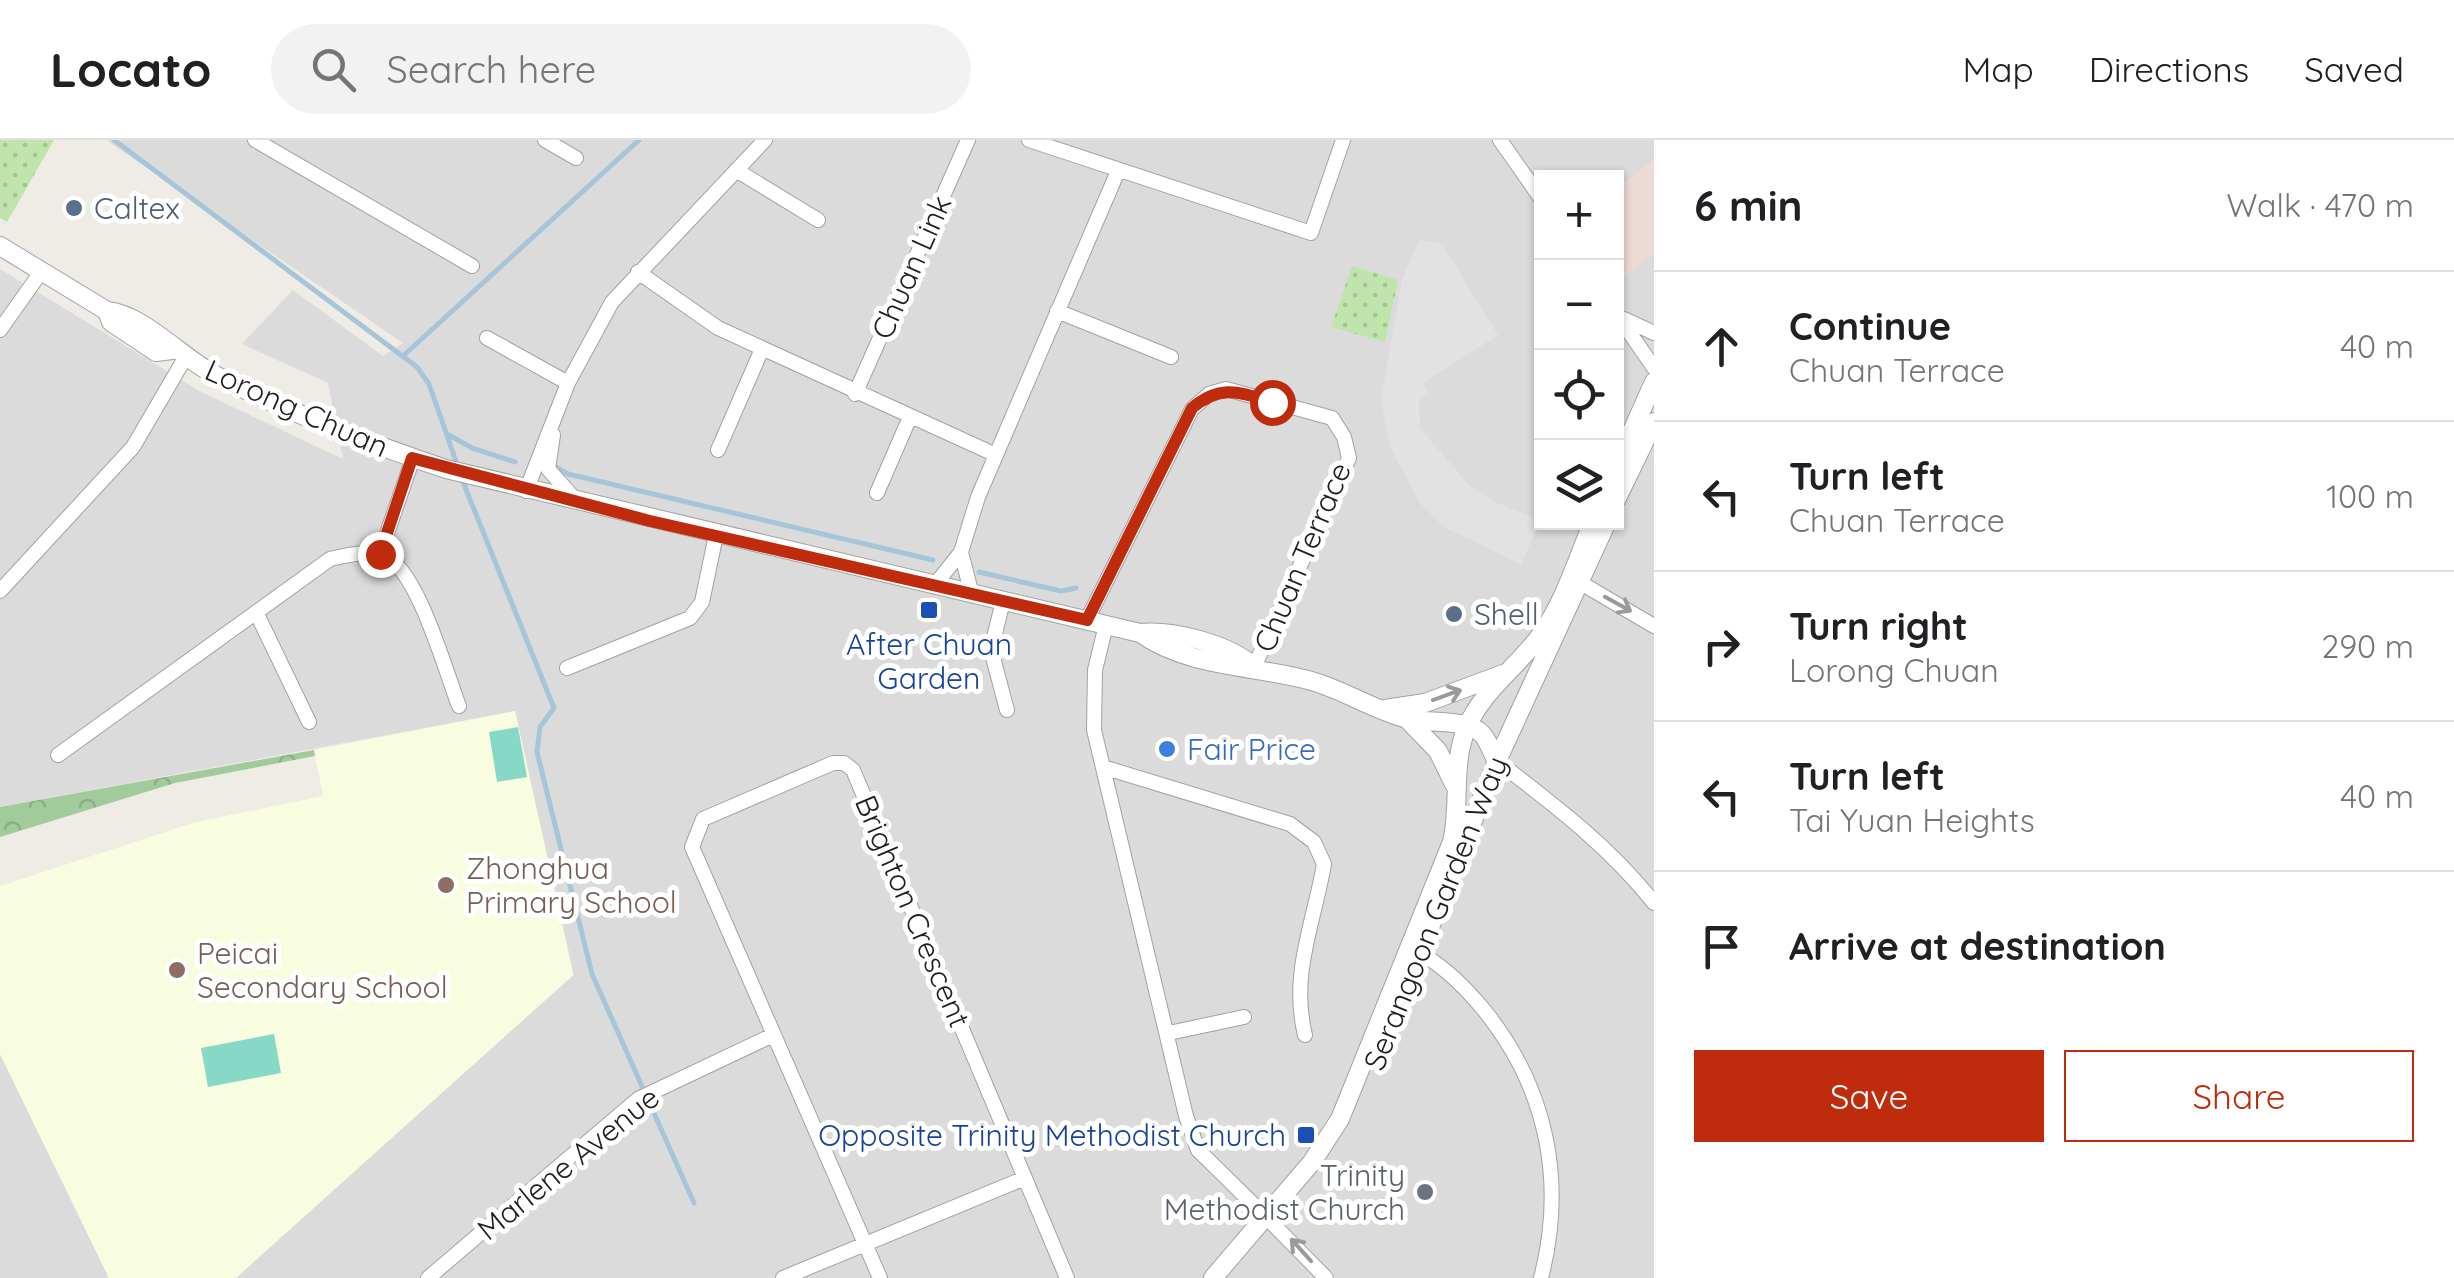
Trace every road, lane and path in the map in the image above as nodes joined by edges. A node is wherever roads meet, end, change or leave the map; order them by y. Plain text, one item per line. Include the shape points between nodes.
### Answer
1 (256, 140) edge
2 (545, 140) edge
3 (765, 140) edge
4 (968, 140) edge
5 (1343, 140) edge
6 (1500, 140) edge
7 (1039, 142) edge
8 (576, 158) dead end
9 (736, 170) junction
10 (1118, 171) junction
11 (1534, 189) edge
12 (818, 220) dead end
13 (0, 246) edge
14 (472, 266) dead end
15 (42, 272) junction
16 (638, 272) junction
17 (1057, 312) junction
18 (1624, 318) edge
19 (1624, 324) edge
20 (0, 330) edge
21 (1654, 333) edge
22 (487, 338) dead end
23 (762, 349) junction
24 (178, 354) junction
25 (1170, 357) dead end
26 (1654, 368) edge
27 (1654, 382) edge
28 (568, 383) junction
29 (855, 394) junction
30 (554, 414) junction
31 (910, 417) junction
32 (1654, 422) edge
33 (1624, 449) edge
34 (718, 450) dead end
35 (996, 455) junction
36 (412, 458) junction
37 (1624, 484) edge
38 (526, 491) junction
39 (878, 493) dead end
40 (582, 504) junction
41 (1590, 530) edge
42 (1603, 530) edge
43 (716, 535) junction
44 (961, 552) junction
45 (380, 554) junction
46 (1580, 583) junction
47 (934, 586) junction
48 (0, 591) edge
49 (972, 595) junction
50 (1003, 602) junction
51 (257, 614) junction
52 (1087, 620) junction
53 (1106, 625) junction
54 (1654, 626) edge
55 (1254, 667) junction
56 (567, 668) dead end
57 (1508, 672) junction
58 (1527, 693) junction
59 (459, 706) dead end
60 (1007, 710) dead end
61 (1384, 710) junction
62 (1407, 719) junction
63 (309, 722) dead end
64 (1475, 730) junction
65 (58, 755) dead end
66 (1496, 761) junction
67 (1103, 767) junction
68 (1454, 785) junction
69 (1654, 903) edge
70 (1414, 950) junction
71 (1244, 1018) dead end
72 (1169, 1033) junction
73 (1305, 1035) dead end
74 (771, 1036) junction
75 (1026, 1178) junction
76 (1266, 1216) junction
77 (865, 1242) junction
78 (428, 1278) edge
79 (783, 1278) edge
80 (880, 1278) edge
81 (1067, 1278) edge
82 (1213, 1278) edge
83 (1224, 1278) edge
84 (1326, 1278) edge
85 (1540, 1278) edge

1 - 14 street
2 - 8 street
3 - 9 street
4 - 29 street, Chuan Link
5 - 10 street via 1311,233
6 - 11 street
7 - 10 street
9 - 12 street
9 - 16 street
10 - 17 street
13 - 15 street, Lorong Chuan
15 - 20 street
15 - 24 street, Lorong Chuan via 156,352
16 - 23 street
16 - 28 street via 612,302
17 - 25 street
17 - 35 street
18 - 21 street
19 - 26 street
22 - 28 street
23 - 29 street
23 - 34 street
24 - 36 street, Lorong Chuan
24 - 48 street via 134,448
27 - 33 street
28 - 30 street
29 - 31 street
30 - 38 street
30 - 40 street via 548,469
31 - 35 street
31 - 39 street
32 - 37 street
35 - 44 street
36 - 38 street, Lorong Chuan
36 - 45 street
38 - 40 street, Lorong Chuan
40 - 43 street, Lorong Chuan
41 - 57 street, Serangoon Garden Way via 1552,616
42 - 46 street, Serangoon Garden Way
43 - 47 street, Lorong Chuan
43 - 56 street via 702,602 690,618
44 - 47 street
44 - 49 street
45 - 51 street via 330,559
45 - 59 street via 408,576
46 -> 54 street
46 - 58 street, Serangoon Garden Way
47 - 49 street, Lorong Chuan
49 - 50 street, Lorong Chuan
50 - 52 street, Lorong Chuan
50 - 60 street via 991,650
51 - 63 street
51 - 65 street
52 - 53 street, Lorong Chuan
52 - 55 street, Chuan Terrace via 1192,408 1226,389 1332,418 1349,458
53 - 55 street, Lorong Chuan via 1160,632 1241,655
53 - 67 street via 1093,694
55 - 61 street, Lorong Chuan
61 -> 57 street via 1425,703
57 - 64 street, Serangoon Garden Way
58 - 64 street via 1499,726
58 - 66 street, Serangoon Garden Way
61 - 62 street, Lorong Chuan
62 - 64 street, Lorong Chuan
62 - 68 street via 1438,751
64 - 66 street
64 - 68 street, Serangoon Garden Way
66 - 69 street via 1572,818
66 - 70 street, Serangoon Garden Way
67 - 72 street
67 - 73 street via 1290,824 1314,842 1324,864 1302,947 1298,1004
68 - 70 street, Serangoon Garden Way via 1457,822
70 - 76 street, Serangoon Garden Way via 1340,1119
70 - 85 street via 1475,999 1506,1038 1532,1089 1552,1165 1552,1234
71 - 72 street
72 - 76 street via 1198,1150
74 - 75 street, Brighton Crescent via 692,847 695,834 703,820 844,763 853,770
74 - 77 street, Brighton Crescent
74 - 78 street, Marlene Avenue via 638,1099
75 - 77 street
75 - 81 street, Brighton Crescent
76 - 82 street, Serangoon Garden Way
76 - 83 street, Serangoon Garden Way
84 -> 76 street
77 - 79 street
77 - 80 street, Brighton Crescent

